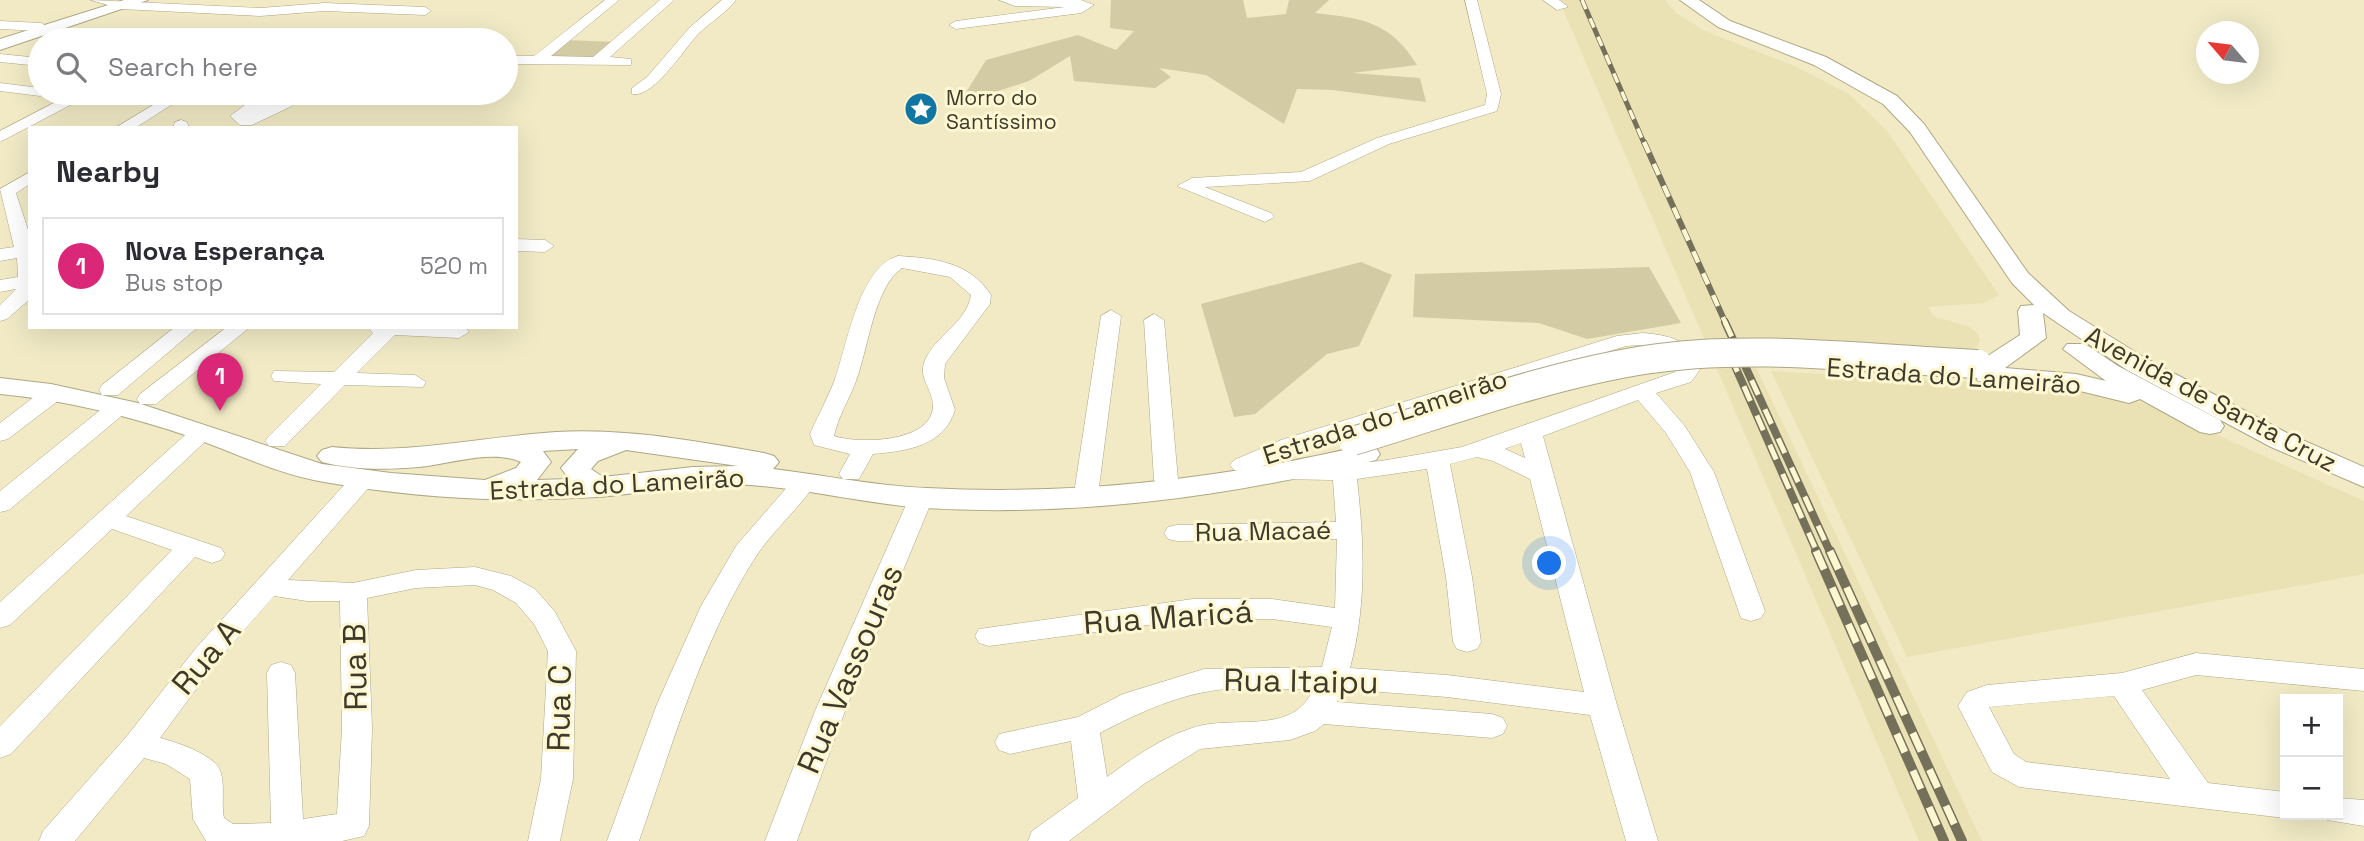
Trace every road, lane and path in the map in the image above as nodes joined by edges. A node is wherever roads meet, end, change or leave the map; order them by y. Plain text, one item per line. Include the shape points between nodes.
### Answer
1 (140, 0) edge
2 (216, 0) edge
3 (275, 0) edge
4 (613, 0) edge
5 (668, 0) edge
6 (730, 0) edge
7 (1033, 0) edge
8 (1471, 0) edge
9 (1549, 0) edge
10 (1675, 0) edge
11 (1688, 0) edge
12 (114, 2) edge
13 (1011, 2) edge
14 (1562, 7) dead end
15 (193, 8) junction
16 (241, 11) junction
17 (425, 11) dead end
18 (0, 25) edge
19 (956, 25) dead end
20 (41, 27) joint
21 (42, 28) edge
22 (28, 32) edge
23 (28, 33) edge
24 (563, 40) junction
25 (618, 42) junction
26 (0, 43) edge
27 (0, 58) edge
28 (518, 60) edge
29 (538, 60) junction
30 (28, 61) edge
31 (597, 61) junction
32 (626, 62) dead end
33 (0, 87) edge
34 (21, 89) junction
35 (28, 90) edge
36 (637, 91) dead end
37 (0, 99) edge
38 (60, 105) edge
39 (162, 105) edge
40 (264, 105) edge
41 (1486, 112) joint
42 (126, 126) edge
43 (236, 126) edge
44 (0, 137) edge
45 (28, 178) edge
46 (28, 185) edge
47 (4, 192) edge
48 (1265, 217) dead end
49 (518, 245) edge
50 (545, 246) dead end
51 (26, 254) edge
52 (0, 255) edge
53 (28, 284) edge
54 (0, 286) edge
55 (2030, 311) junction
56 (0, 315) edge
57 (1111, 316) dead end
58 (1154, 320) dead end
59 (186, 329) edge
60 (237, 329) edge
61 (382, 329) edge
62 (402, 329) edge
63 (459, 332) dead end
64 (1986, 368) junction
65 (2109, 372) junction
66 (0, 374) edge
67 (282, 376) dead end
68 (337, 379) junction
69 (415, 382) dead end
70 (0, 386) edge
71 (1642, 390) junction
72 (55, 392) junction
73 (113, 399) junction
74 (148, 400) junction
75 (2210, 426) junction
76 (202, 432) junction
77 (1530, 432) junction
78 (0, 434) edge
79 (277, 441) junction
80 (2281, 441) junction
81 (635, 442) junction
82 (865, 447) junction
83 (505, 448) junction
84 (1472, 450) junction
85 (1354, 456) junction
86 (1437, 460) junction
87 (1242, 466) junction
88 (851, 474) junction
89 (1541, 475) junction
90 (2364, 478) edge
91 (363, 479) junction
92 (1166, 480) junction
93 (804, 483) junction
94 (600, 487) junction
95 (1087, 487) junction
96 (480, 491) junction
97 (2364, 494) edge
98 (921, 498) junction
99 (0, 504) edge
100 (108, 519) junction
101 (1350, 530) junction
102 (1177, 533) dead end
103 (201, 550) joint
104 (269, 586) junction
105 (353, 592) junction
106 (1751, 611) dead end
107 (0, 618) edge
108 (1347, 620) junction
109 (989, 636) dead end
110 (1467, 642) dead end
111 (281, 673) dead end
112 (1334, 678) junction
113 (2364, 680) edge
114 (2122, 684) junction
115 (1602, 705) junction
116 (1317, 712) junction
117 (1492, 726) dead end
118 (1084, 727) junction
119 (1010, 742) dead end
120 (138, 744) junction
121 (0, 746) edge
122 (2003, 763) joint
123 (2199, 796) junction
124 (1095, 804) junction
125 (2280, 804) edge
126 (2343, 811) edge
127 (2364, 813) edge
128 (359, 833) edge
129 (288, 835) junction
130 (55, 841) edge
131 (544, 841) edge
132 (623, 841) edge
133 (780, 841) edge
134 (1044, 841) edge
135 (1642, 841) edge

1 - 12 main road
2 - 15 street
3 - 16 street
4 - 24 street
5 - 25 street
6 - 36 street
7 - 13 street
8 - 41 street via 1495,101
9 - 14 street
10 - 55 main road, Avenida de Santa Cruz via 1707,23 1831,73 1883,105 1994,267
11 - 80 main road, Avenida de Santa Cruz via 1724,24 1820,61 1891,100 1917,128 2039,299 2099,344
12 - 15 street
12 - 20 main road
12 - 21 main road
13 - 19 street via 1088,5
15 - 16 street
16 - 17 street via 333,7
18 - 20 street
22 - 26 main road
23 - 26 main road
24 - 25 street
24 - 29 street
25 - 31 street
27 - 30 street
28 - 29 street
29 - 31 street
31 - 32 street
33 - 34 street
34 - 35 street
34 - 37 street
38 - 44 street
39 - 42 street
40 - 43 street via 238,116 249,122
41 - 48 street via 1407,132 1304,177 1186,186
45 - 47 street
46 - 47 street
47 - 51 street
49 - 50 street
51 - 52 street
51 - 53 street
53 - 54 street
53 - 56 street via 22,297
55 - 64 main road via 2033,338
55 - 65 main road, Avenida de Santa Cruz
57 - 95 street
58 - 92 street
59 - 73 street
60 - 74 street
61 - 68 street
62 - 63 street
64 - 65 main road, Estrada do Lameirão
64 - 75 main road, Estrada do Lameirão via 2099,387
64 - 85 main road, Estrada do Lameirão via 1794,365 1641,371
65 - 75 main road
65 - 80 main road via 2146,383
66 - 73 main road, Estrada do Lameirão via 65,380
67 - 68 street
68 - 69 street
68 - 79 street
70 - 72 main road, Estrada do Lameirão
71 - 77 street, Estrada do Lameirão
71 - 87 street, Estrada do Lameirão via 1683,377 1693,364 1687,353 1656,340 1624,340 1289,445
71 - 106 street via 1702,472
72 - 73 main road, Estrada do Lameirão
72 - 78 street
73 - 74 main road, Estrada do Lameirão
73 - 76 main road, Estrada do Lameirão
73 - 99 street
74 - 79 main road, Estrada do Lameirão
75 - 97 main road, Avenida de Santa Cruz
76 - 91 main road, Estrada do Lameirão via 297,467
76 - 100 street
77 - 84 street, Estrada do Lameirão
77 - 89 street
79 - 83 main road, Estrada do Lameirão via 321,454 377,460 428,459
80 - 90 main road, Avenida de Santa Cruz
81 - 83 main road, Estrada do Lameirão via 555,441
81 - 88 main road, Estrada do Lameirão
81 - 94 main road via 599,450 580,462 576,468 579,475
82 - 82 street via 918,440 938,428 944,410 932,367 981,301 972,278 898,262 882,277 822,434 822,440 833,445
82 - 88 street
83 - 96 main road via 535,458 534,468
84 - 86 street, Estrada do Lameirão
84 - 89 street via 1500,455
85 - 86 street, Estrada do Lameirão
85 - 87 main road, Estrada do Lameirão
85 - 98 main road, Estrada do Lameirão via 1212,488 1108,499
85 - 101 street
86 - 110 street via 1460,577
87 - 92 main road, Estrada do Lameirão
88 - 95 main road, Estrada do Lameirão via 965,485
89 - 115 street
91 - 96 main road, Estrada do Lameirão
91 - 104 street, Rua A
92 - 95 main road, Estrada do Lameirão
93 - 94 main road, Estrada do Lameirão via 726,475
93 - 98 main road, Estrada do Lameirão
93 - 132 street via 745,552 715,607 672,704
94 - 96 main road, Estrada do Lameirão
98 - 133 street, Rua Vassouras
100 - 103 street
100 - 107 street
101 - 102 street, Rua Macaé
101 - 108 street
103 - 121 street
104 - 105 street, Rua B
104 - 120 street, Rua A via 206,655
105 - 128 street, Rua B
105 - 131 street, Rua C via 424,578 485,577 514,587 539,610 562,652 557,779
108 - 109 street, Rua Maricá via 1272,609 1194,609
108 - 112 street
111 - 129 street
112 - 115 street, Rua Itaipu
112 - 116 street
112 - 118 street, Rua Itaipu via 1204,680 1133,702
113 - 114 street via 2196,664
114 - 122 street via 1977,700 1973,706 1978,722
114 - 123 street
115 - 135 street
116 - 117 street
116 - 124 street via 1295,726 1226,731 1189,741
118 - 119 street, Rua Itaipu
118 - 124 street
120 - 129 street via 175,754 206,773 207,820 216,833 245,841
120 - 130 street, Rua A
122 - 123 street via 2031,777
123 - 125 street
124 - 134 street
126 - 127 street
128 - 129 street

